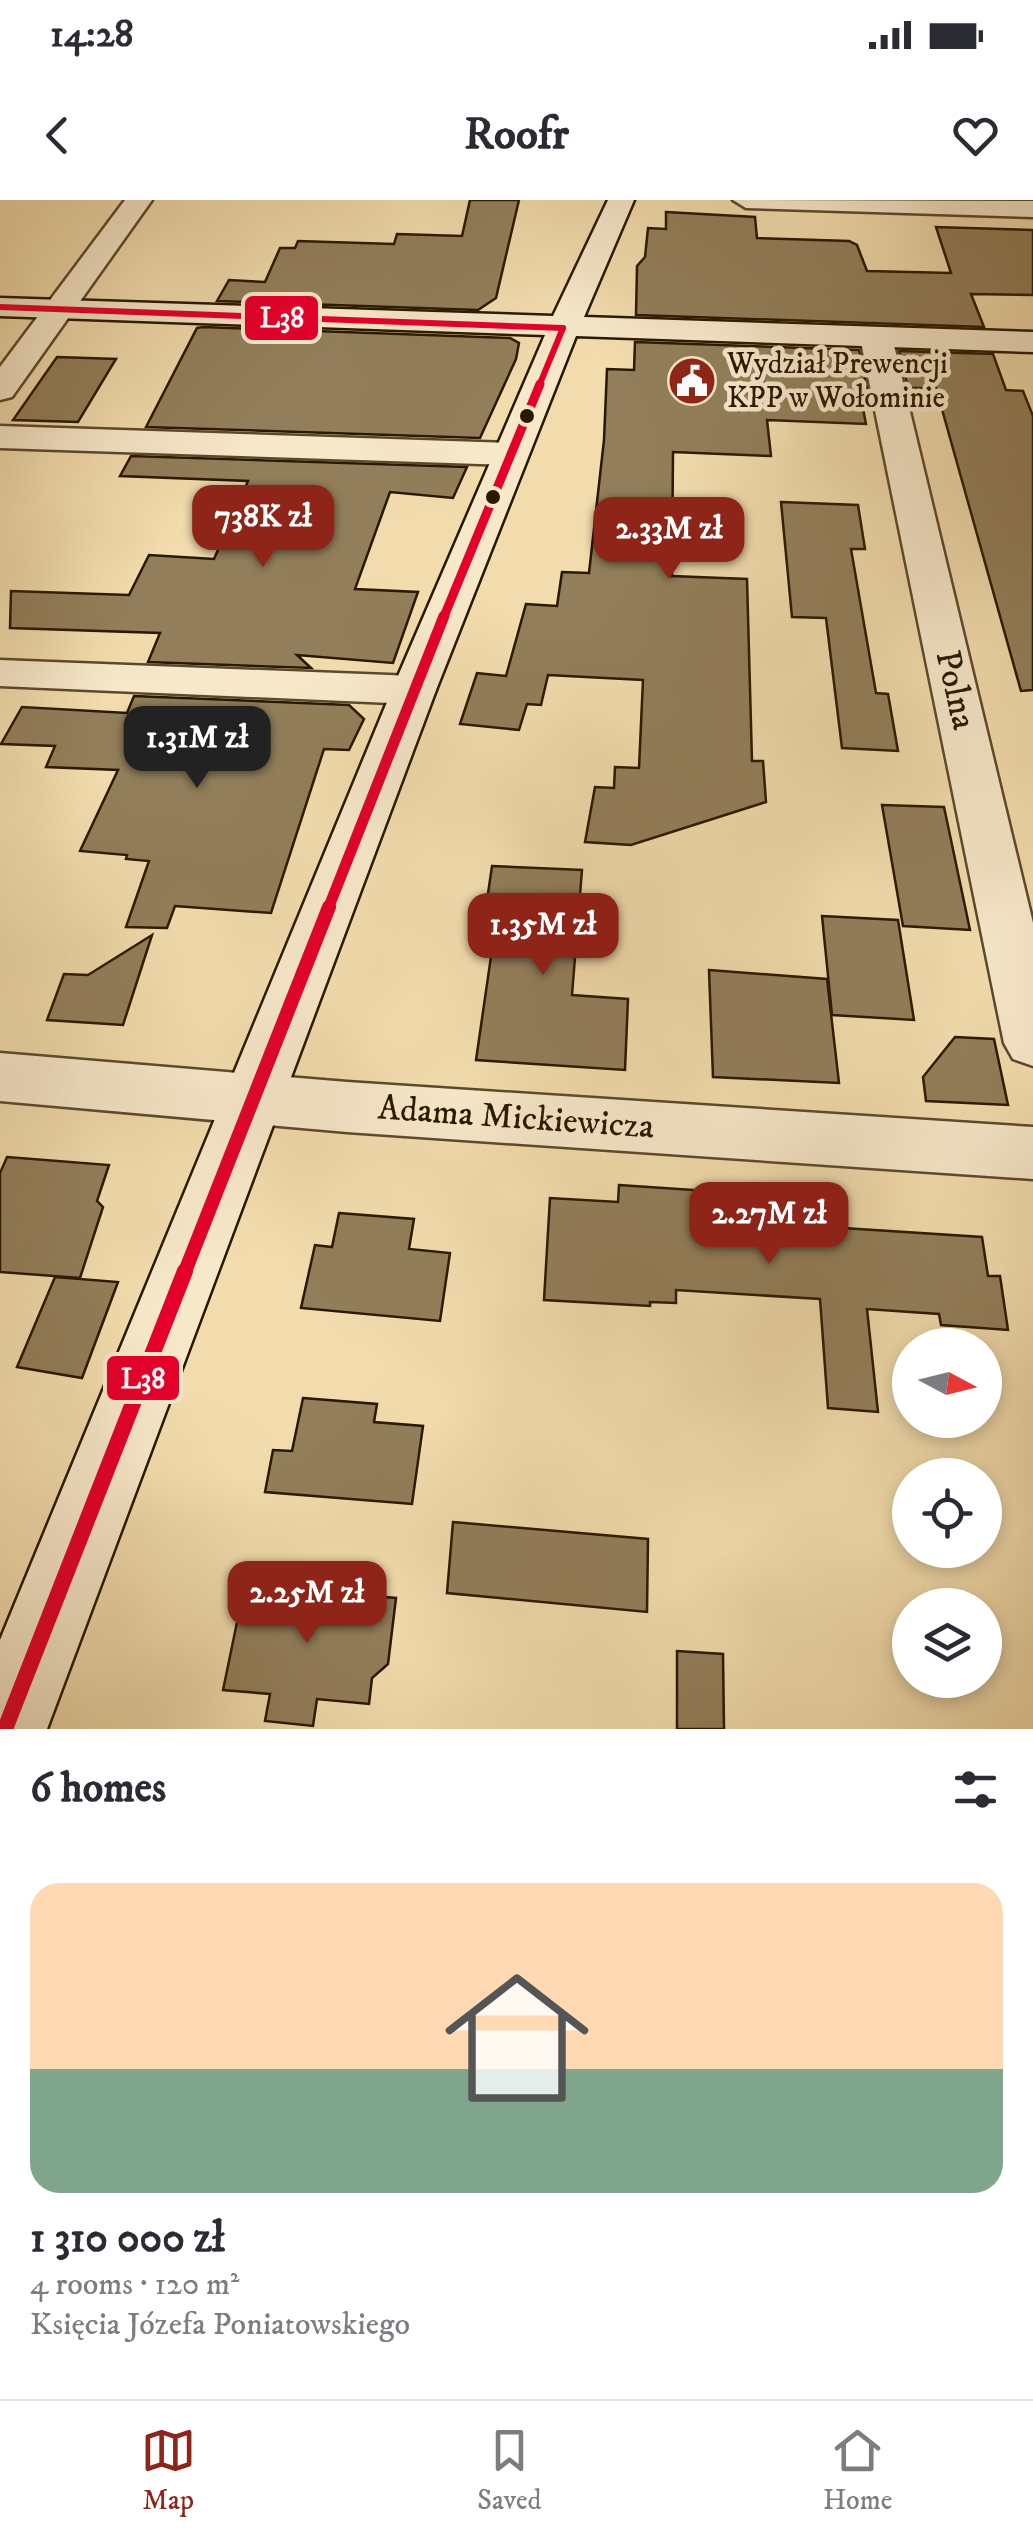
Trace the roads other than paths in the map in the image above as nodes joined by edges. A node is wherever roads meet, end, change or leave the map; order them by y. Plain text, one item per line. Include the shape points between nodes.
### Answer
1 (138, 200) edge
2 (620, 200) edge
3 (746, 200) edge
4 (1033, 209) edge
5 (0, 307) edge
6 (57, 309) junction
7 (563, 328) junction
8 (876, 337) junction
9 (1033, 342) edge
10 (0, 390) edge
11 (0, 437) edge
12 (510, 454) junction
13 (0, 673) edge
14 (414, 690) junction
15 (1033, 1043) edge
16 (0, 1078) edge
17 (255, 1098) junction
18 (1033, 1153) edge
19 (5, 1729) edge

1 - 6 street
2 - 7 street
3 - 4 street
5 - 6 street
6 - 7 street
6 - 10 street
7 - 8 street
7 - 12 street
8 - 9 street
8 - 15 street, Polna
11 - 12 street
12 - 14 street
13 - 14 street
14 - 17 street
16 - 17 street, Adama Mickiewicza
17 - 18 street, Adama Mickiewicza
17 - 19 street

